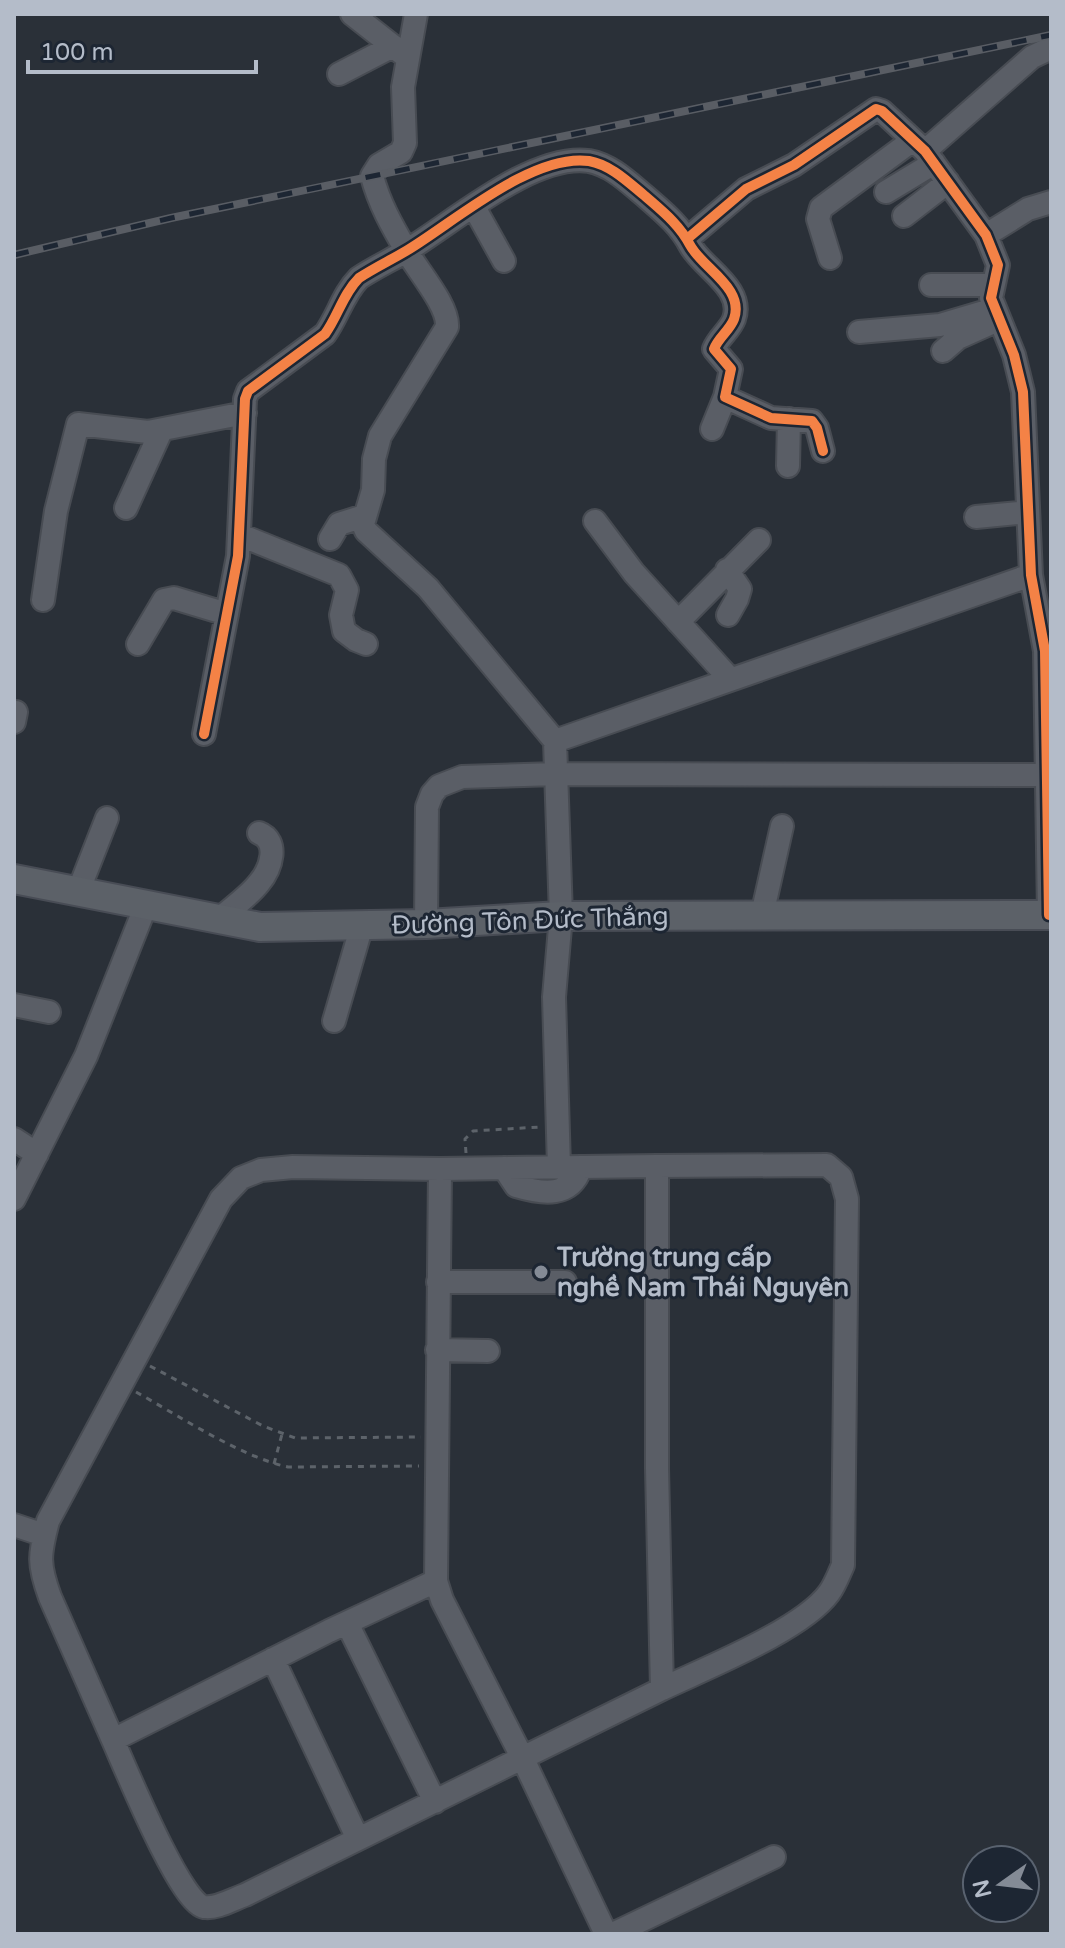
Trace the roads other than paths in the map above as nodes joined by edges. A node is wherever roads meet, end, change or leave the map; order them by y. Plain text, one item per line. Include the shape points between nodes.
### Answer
1 (352, 14) edge
2 (416, 14) edge
3 (1051, 48) edge
4 (400, 52) junction
5 (339, 74) dead end
6 (924, 151) junction
7 (948, 182) junction
8 (886, 192) dead end
9 (1051, 202) edge
10 (474, 207) junction
11 (904, 216) dead end
12 (986, 235) junction
13 (687, 239) junction
14 (406, 251) junction
15 (830, 258) dead end
16 (504, 261) dead end
17 (931, 285) dead end
18 (993, 285) junction
19 (996, 315) junction
20 (859, 332) dead end
21 (943, 351) dead end
22 (725, 397) junction
23 (245, 413) junction
24 (789, 419) junction
25 (712, 429) dead end
26 (161, 431) junction
27 (823, 451) dead end
28 (788, 466) dead end
29 (126, 508) dead end
30 (1028, 512) junction
31 (364, 516) junction
32 (976, 517) dead end
33 (595, 521) dead end
34 (240, 535) junction
35 (330, 539) dead end
36 (759, 540) dead end
37 (727, 570) junction
38 (1031, 575) junction
39 (43, 600) dead end
40 (227, 614) junction
41 (728, 615) dead end
42 (678, 622) junction
43 (138, 644) dead end
44 (366, 644) dead end
45 (730, 679) junction
46 (204, 734) dead end
47 (555, 741) junction
48 (556, 774) junction
49 (1047, 775) junction
50 (107, 818) dead end
51 (782, 826) dead end
52 (259, 833) dead end
53 (14, 879) edge
54 (78, 892) junction
55 (146, 905) junction
56 (762, 915) junction
57 (1050, 915) edge
58 (561, 916) junction
59 (219, 919) junction
60 (426, 924) junction
61 (362, 925) junction
62 (14, 1005) edge
63 (49, 1012) dead end
64 (334, 1021) dead end
65 (14, 1139) edge
66 (37, 1154) junction
67 (657, 1166) junction
68 (570, 1167) junction
69 (440, 1169) junction
70 (14, 1199) edge
71 (438, 1282) junction
72 (565, 1282) dead end
73 (437, 1350) junction
74 (488, 1351) dead end
75 (14, 1525) edge
76 (44, 1535) junction
77 (436, 1581) junction
78 (347, 1623) junction
79 (273, 1659) junction
80 (662, 1689) junction
81 (113, 1740) junction
82 (523, 1759) junction
83 (435, 1802) junction
84 (358, 1839) junction
85 (774, 1857) dead end
86 (606, 1934) edge
87 (613, 1934) edge

1 - 4 street
2 - 4 street
3 - 6 street via 1032,57
4 - 5 street
4 - 14 street via 405,143 372,176
6 - 7 street
6 - 8 street
6 - 13 street via 882,111 870,111 794,165 746,189
6 - 15 street via 821,208 818,219
7 - 11 street
7 - 12 street
9 - 12 street via 1028,209
10 - 13 street via 531,172 588,161 619,174 674,221
10 - 14 street
10 - 16 street
12 - 18 street via 998,265
13 - 22 street via 734,298 733,322 714,349 731,369
14 - 23 street via 348,289 325,334 253,385
14 - 31 street via 445,311 447,327 380,436
17 - 18 street
18 - 19 street
19 - 20 street
19 - 21 street
19 - 30 street via 1023,392
22 - 24 street via 771,418
22 - 25 street
23 - 26 street
23 - 34 street
24 - 27 street via 812,421
24 - 28 street
26 - 29 street
26 - 39 street via 78,424 56,511
30 - 32 street
30 - 38 street
31 - 35 street via 339,524
31 - 47 street via 366,531 428,588
33 - 42 street
34 - 40 street
34 - 44 street via 339,575 347,590 341,615 344,631
36 - 37 street
37 - 41 street via 740,589
37 - 42 street
38 - 45 street
38 - 49 street via 1045,651
40 - 43 street via 174,598 164,600
40 - 46 street
42 - 45 street
45 - 47 street
47 - 48 street
48 - 49 street
48 - 58 street
48 - 60 street via 462,777 432,794 427,807
49 - 57 street
50 - 54 street
51 - 56 street
52 - 59 street via 272,848 260,883
53 - 54 main road, Đường Tôn Đức Thắng
54 - 55 main road, Đường Tôn Đức Thắng
55 - 59 main road, Đường Tôn Đức Thắng
55 - 66 street via 86,1056
56 - 57 main road, Đường Tôn Đức Thắng
56 - 58 main road, Đường Tôn Đức Thắng
58 - 60 main road, Đường Tôn Đức Thắng
58 - 68 street via 554,997 559,1128
59 - 61 main road, Đường Tôn Đức Thắng via 260,927
60 - 61 main road, Đường Tôn Đức Thắng
61 - 64 street
62 - 63 street
65 - 66 street
66 - 70 street
67 - 68 street
67 - 80 street
67 - 80 street via 827,1165 841,1177 847,1199 843,1565 830,1592 809,1614
68 - 69 street
69 - 71 street
69 - 76 street via 293,1167 241,1178 221,1199
71 - 72 street
71 - 73 street
73 - 74 street
73 - 77 street
75 - 76 street
76 - 81 street via 42,1574
77 - 78 street
77 - 82 street
78 - 79 street
78 - 83 street
79 - 81 street
79 - 84 street
80 - 82 street
81 - 84 street via 174,1872 191,1900 202,1907 245,1895
82 - 83 street
82 - 86 street
83 - 84 street
85 - 87 street

